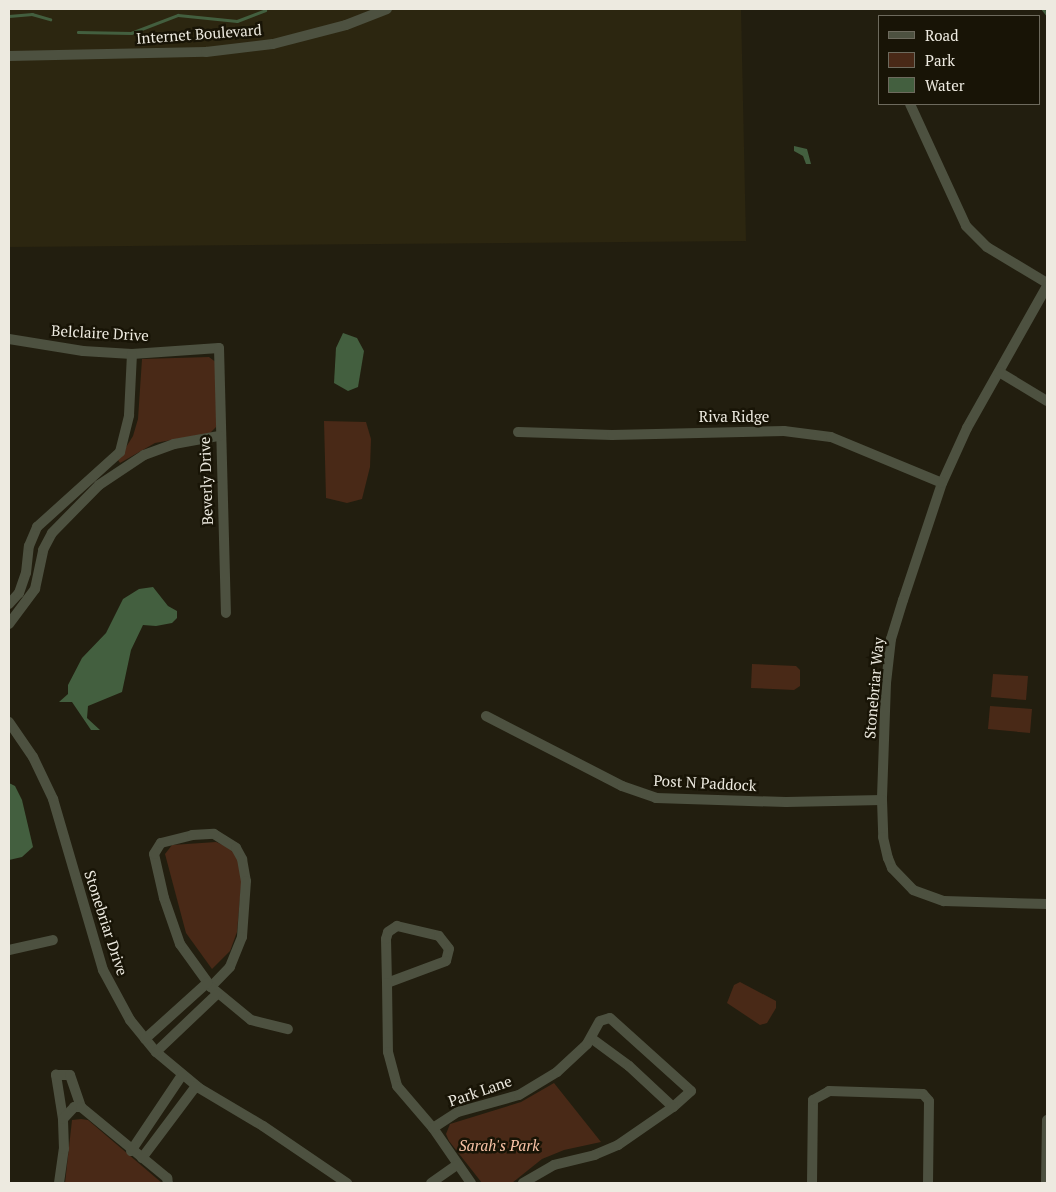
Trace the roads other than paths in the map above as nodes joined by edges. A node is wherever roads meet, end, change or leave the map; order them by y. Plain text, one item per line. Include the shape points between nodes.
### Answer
1 (387, 9) edge
2 (9, 56) edge
3 (910, 105) edge
4 (1047, 284) edge
5 (9, 339) edge
6 (219, 348) joint
7 (132, 354) junction
8 (999, 372) junction
9 (1047, 401) edge
10 (518, 432) dead end
11 (219, 436) junction
12 (942, 483) junction
13 (9, 604) edge
14 (226, 613) dead end
15 (9, 624) edge
16 (486, 716) dead end
17 (9, 722) edge
18 (882, 800) junction
19 (1047, 904) edge
20 (53, 940) dead end
21 (9, 950) edge
22 (388, 983) junction
23 (211, 988) junction
24 (288, 1029) dead end
25 (591, 1038) junction
26 (145, 1039) junction
27 (156, 1052) junction
28 (182, 1075) junction
29 (196, 1086) junction
30 (82, 1107) junction
31 (673, 1107) junction
32 (63, 1119) junction
33 (1047, 1120) edge
34 (433, 1128) junction
35 (131, 1151) junction
36 (142, 1158) junction
37 (458, 1165) junction
38 (170, 1181) edge
39 (466, 1182) edge
40 (59, 1183) edge
41 (347, 1183) edge
42 (430, 1183) edge
43 (523, 1183) edge
44 (812, 1183) edge
45 (928, 1183) edge
46 (1046, 1183) edge

1 - 2 street, Internet Boulevard via 346,25 273,44 206,52
3 - 4 street via 966,226 987,247
4 - 8 street, Stonebriar Way
5 - 7 street, Belclaire Drive via 83,351
6 - 7 street, Belclaire Drive
6 - 11 street, Beverly Drive
7 - 13 street via 129,414 120,452 37,527 29,546 26,573 19,593
8 - 9 street
8 - 12 street, Stonebriar Way via 967,428
10 - 12 street, Riva Ridge via 612,435 784,431 832,437
11 - 14 street, Beverly Drive
11 - 15 street via 174,444 144,454 99,484 52,533 43,550 35,589
12 - 18 street, Stonebriar Way via 891,639 886,683
16 - 18 street, Post N Paddock via 622,786 656,798 776,802
17 - 26 street, Stonebriar Drive via 32,757 53,799 103,970 114,996
18 - 19 street, Stonebriar Way via 883,837 888,858 892,868 913,890 944,901
20 - 21 street
22 - 22 street via 441,964 447,956 447,944 439,936 408,927 394,927 386,939
22 - 34 street via 388,1052 395,1078 403,1094
23 - 23 street via 230,966 242,937 246,881 242,859 236,848 214,834 192,835 161,843 154,854 178,938
23 - 24 street via 251,1020
23 - 26 street
23 - 27 street
25 - 31 street via 629,1066
25 - 31 street, Park Lane via 600,1021 610,1018 622,1026 691,1091
25 - 34 street, Park Lane via 556,1072 519,1095 458,1112
26 - 27 street, Stonebriar Drive
27 - 28 street, Stonebriar Drive
28 - 29 street, Stonebriar Drive
28 - 35 street
29 - 36 street
29 - 41 street, Stonebriar Drive via 316,1160
30 - 32 street via 74,1107
30 - 32 street via 70,1075 56,1075
30 - 35 street
31 - 43 street via 618,1145 595,1155 554,1165
32 - 40 street via 64,1149
33 - 46 street
34 - 37 street
35 - 36 street
36 - 38 street
37 - 39 street
37 - 42 street
44 - 45 street via 813,1100 829,1091 917,1092 929,1101

